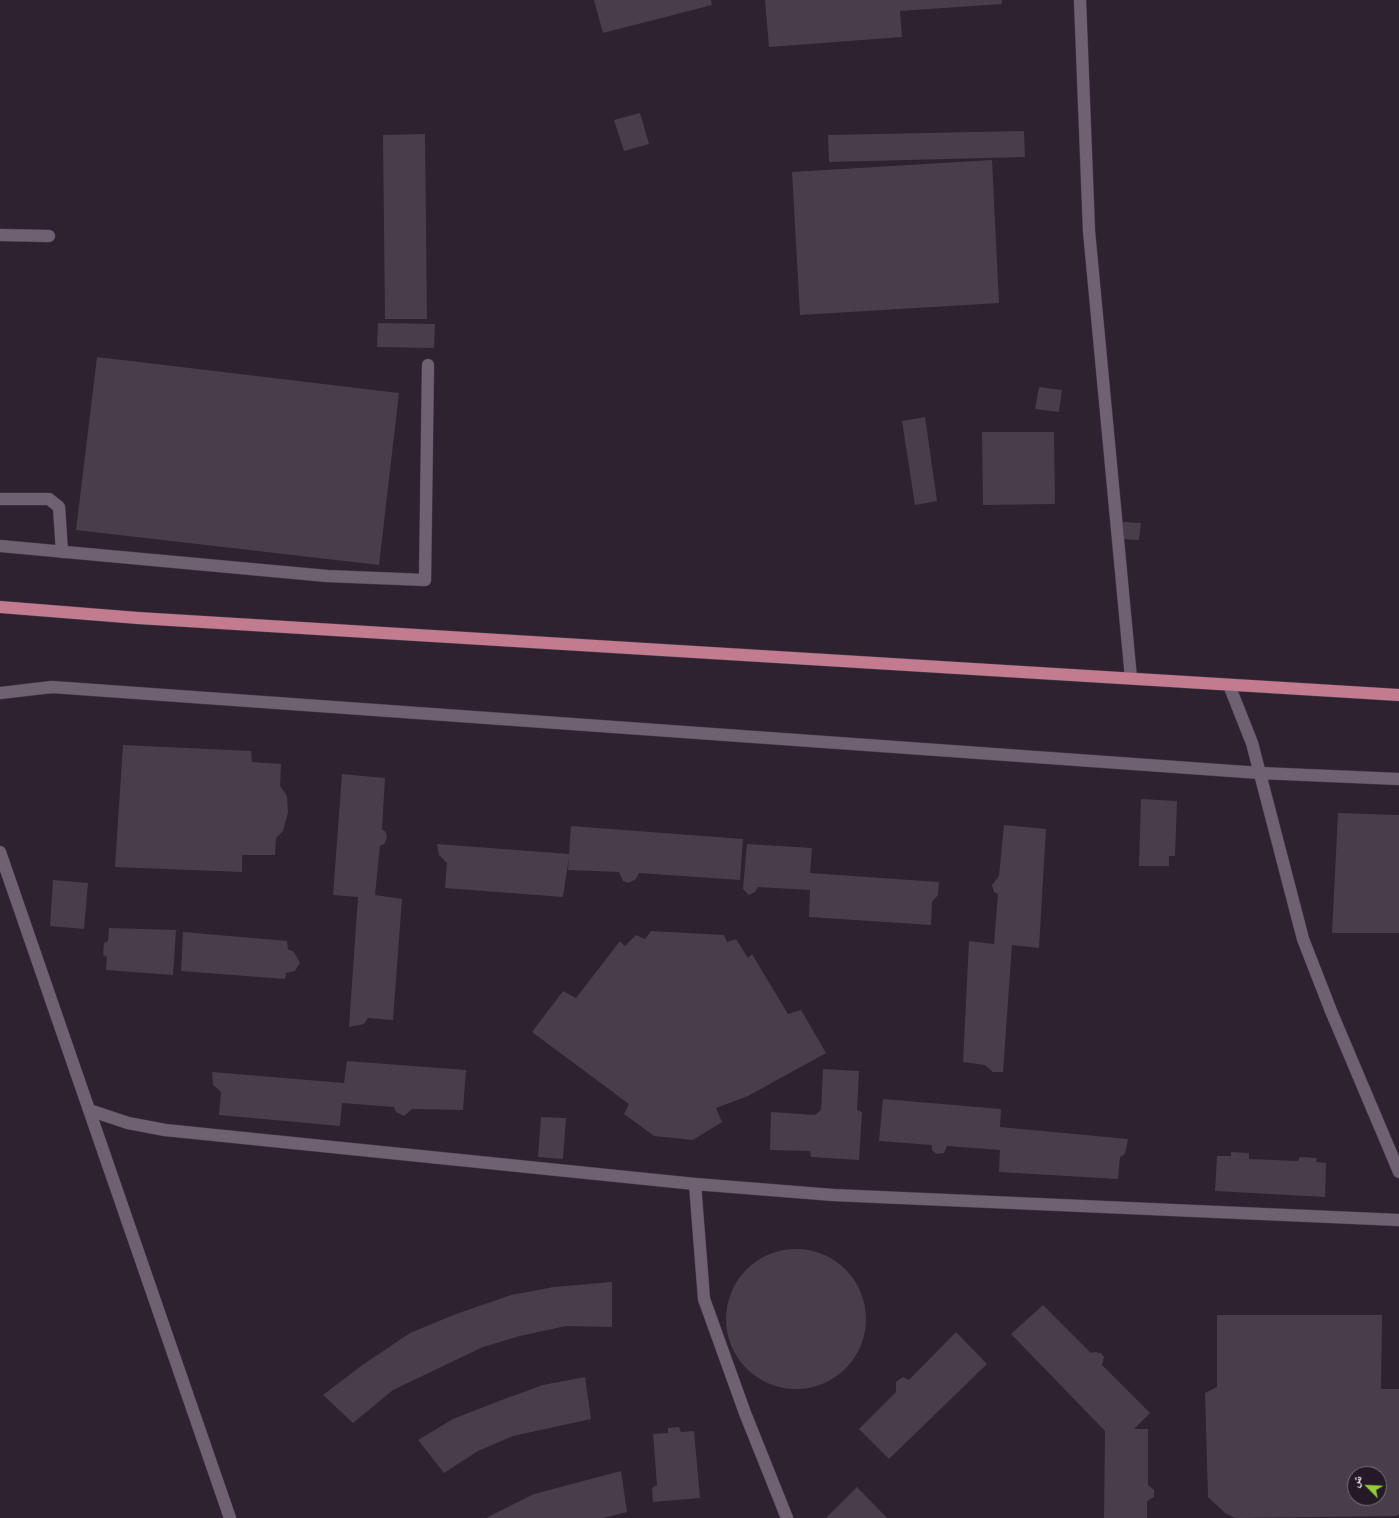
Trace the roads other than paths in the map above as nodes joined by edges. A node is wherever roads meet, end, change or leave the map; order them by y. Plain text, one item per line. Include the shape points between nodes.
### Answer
1 (1080, 0) edge
2 (0, 235) edge
3 (49, 236) dead end
4 (428, 364) dead end
5 (0, 499) edge
6 (0, 546) edge
7 (62, 552) junction
8 (0, 607) edge
9 (1131, 678) junction
10 (1229, 685) junction
11 (0, 693) edge
12 (1399, 695) edge
13 (1260, 773) junction
14 (1399, 778) edge
15 (0, 852) edge
16 (89, 1110) junction
17 (1399, 1172) edge
18 (695, 1184) junction
19 (1399, 1220) edge
20 (230, 1518) edge
21 (787, 1518) edge

1 - 9 street via 1089,231
2 - 3 street
4 - 7 street via 425,580 327,576
5 - 7 street via 49,499 54,502 59,507
6 - 7 street
8 - 9 main road via 169,620
9 - 10 main road
10 - 12 main road
10 - 13 street via 1252,743
11 - 13 street via 52,687
13 - 14 street
13 - 17 street via 1303,938
15 - 16 street
16 - 18 street via 128,1123 165,1130
16 - 20 street
18 - 19 street via 833,1195
18 - 21 street via 704,1299

